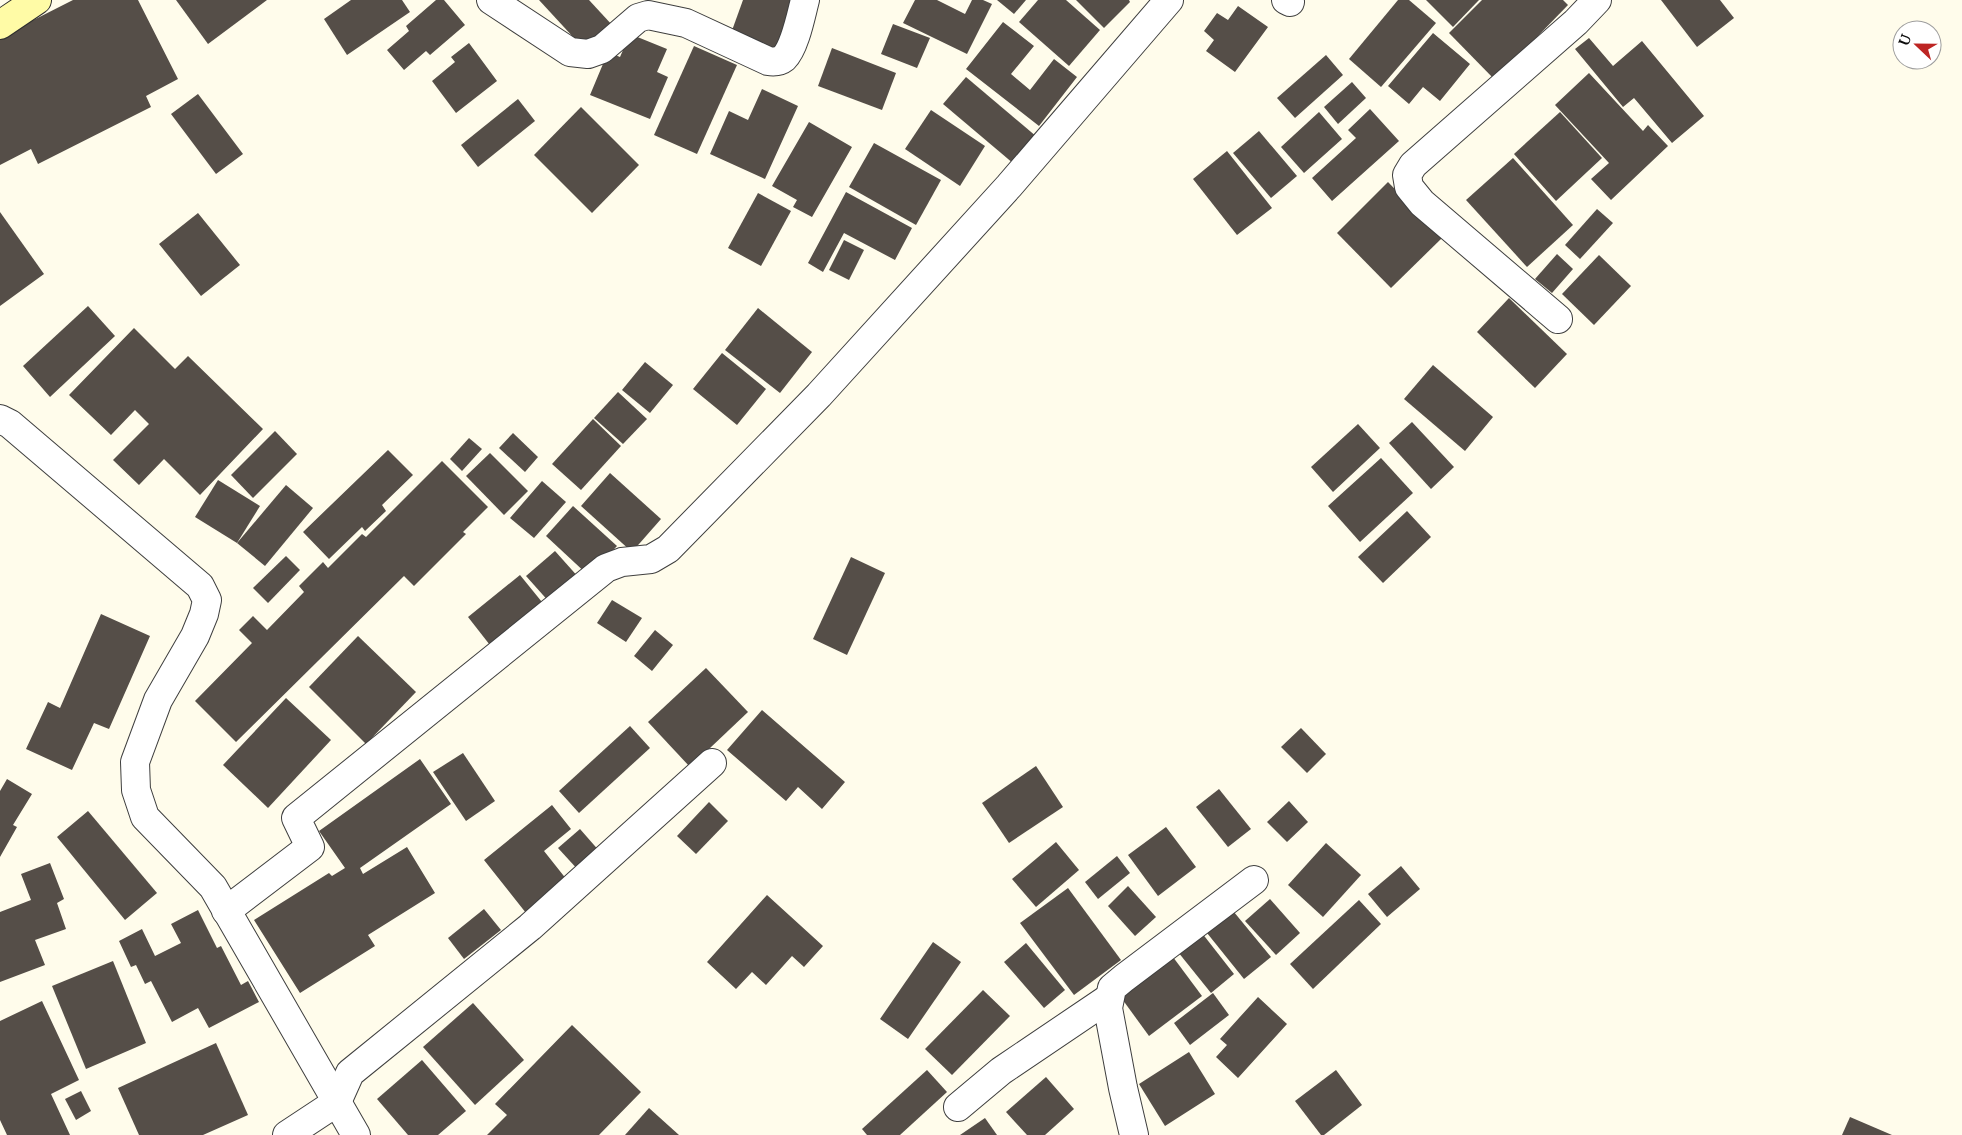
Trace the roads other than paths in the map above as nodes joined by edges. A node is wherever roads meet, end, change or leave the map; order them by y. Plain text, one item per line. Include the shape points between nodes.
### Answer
1 (37, 0) edge
2 (491, 0) edge
3 (805, 0) edge
4 (1169, 0) edge
5 (1597, 0) edge
6 (0, 25) edge
7 (1558, 319) dead end
8 (0, 418) edge
9 (712, 763) dead end
10 (1254, 880) dead end
11 (226, 911) junction
12 (1109, 998) junction
13 (337, 1102) junction
14 (958, 1107) dead end
15 (287, 1135) edge
16 (356, 1135) edge
17 (1134, 1135) edge

1 - 6 street
2 - 3 street via 570,52 588,54 602,49 638,18 648,15 686,23 768,61 777,62 788,52
4 - 11 street via 1009,186 826,388 668,549 651,559 622,562 606,568 296,818 310,847
5 - 7 street via 1413,165 1407,175 1409,187 1422,203
8 - 11 street via 200,586 207,600 195,636 158,700 135,762 136,790 145,817 213,887
9 - 13 street via 530,927 350,1073
10 - 12 street via 1124,978 1112,988
11 - 13 street
12 - 14 street via 1001,1071
12 - 17 street via 1122,1088
13 - 15 street
13 - 16 street

